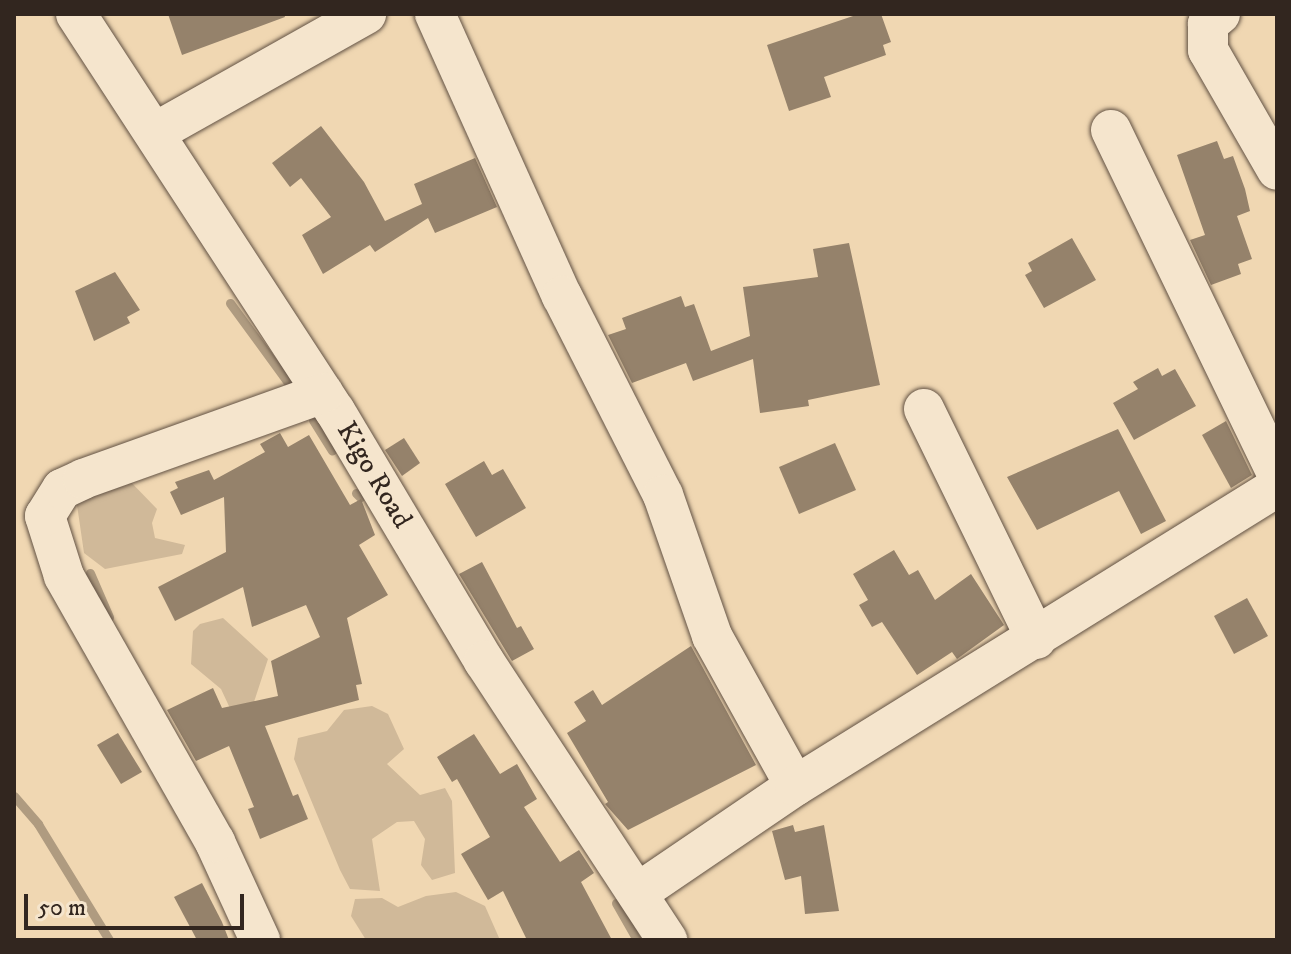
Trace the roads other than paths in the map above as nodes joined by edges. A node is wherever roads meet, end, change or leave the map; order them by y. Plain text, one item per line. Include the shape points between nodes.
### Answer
1 (76, 14) edge
2 (366, 14) edge
3 (435, 14) edge
4 (1220, 14) edge
5 (1111, 130) dead end
6 (156, 132) junction
7 (1277, 170) edge
8 (323, 393) junction
9 (924, 409) dead end
10 (1277, 474) edge
11 (1277, 487) edge
12 (1036, 639) junction
13 (795, 786) junction
14 (639, 892) junction
15 (260, 940) edge
16 (667, 940) edge

1 - 6 street, Kigo Road
2 - 6 street
3 - 13 street via 568,310 663,495 712,636
4 - 7 street via 1208,24 1208,50
5 - 10 street
6 - 8 street, Kigo Road
8 - 14 street, Kigo Road via 484,661
8 - 15 street via 83,479 62,489 45,516 64,576 215,842
9 - 12 street
11 - 12 street
12 - 13 street
13 - 14 street
14 - 16 street, Kigo Road

